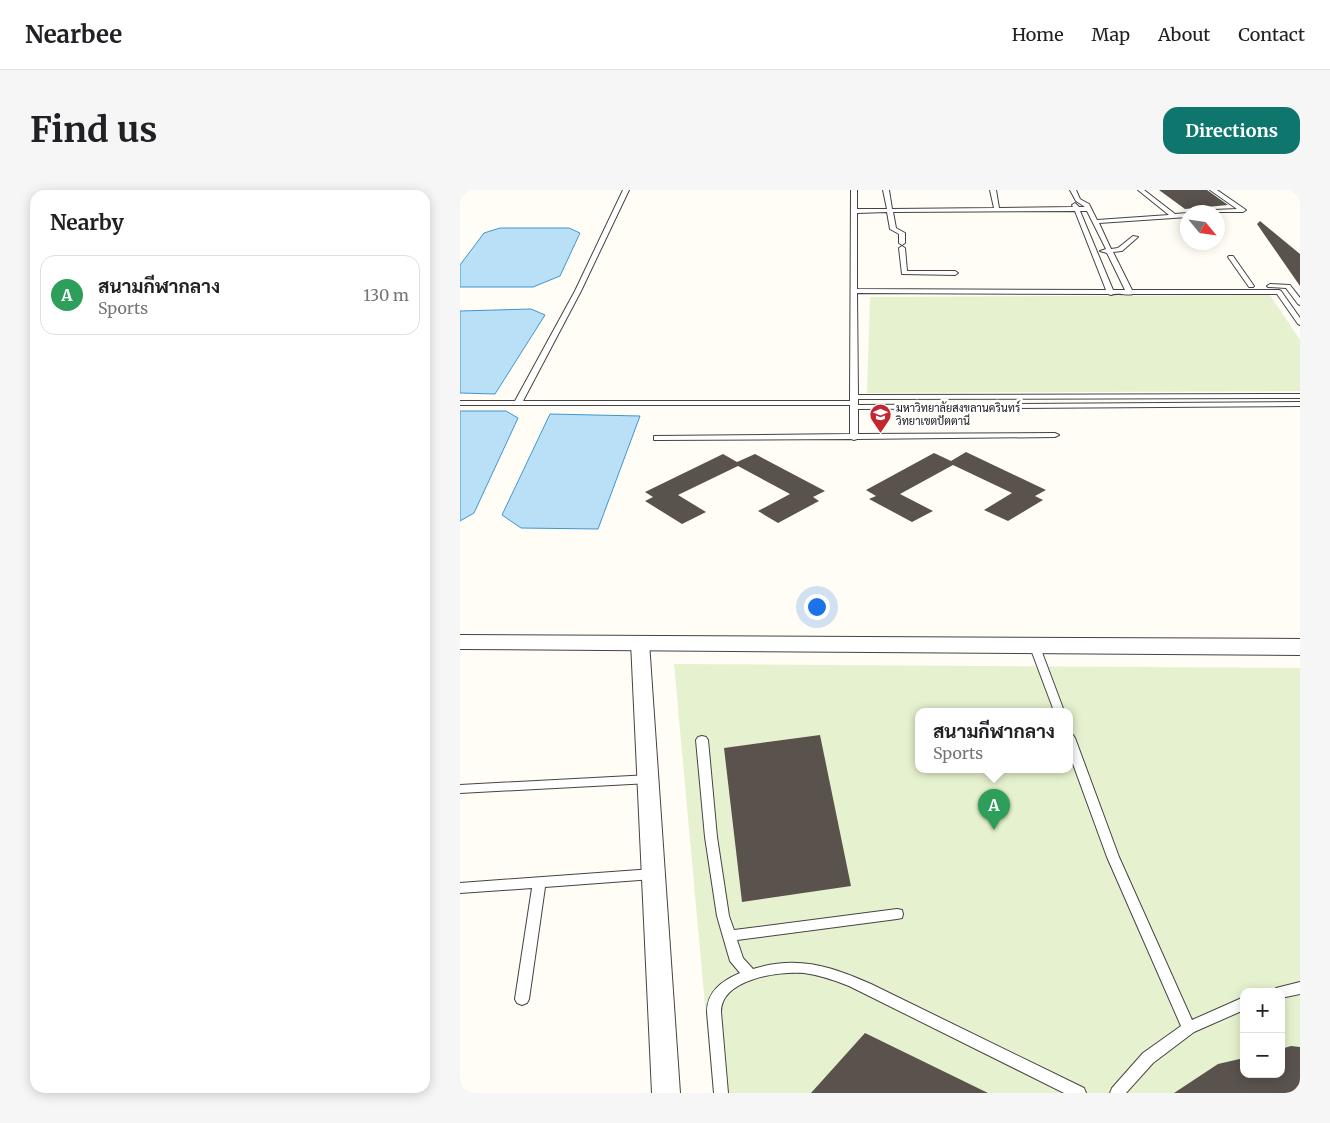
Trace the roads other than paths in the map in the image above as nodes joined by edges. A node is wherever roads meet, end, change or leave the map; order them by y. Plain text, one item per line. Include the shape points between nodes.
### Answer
1 (626, 190) edge
2 (854, 190) edge
3 (886, 190) edge
4 (993, 190) edge
5 (1073, 190) edge
6 (1141, 190) edge
7 (1213, 190) edge
8 (1077, 205) junction
9 (996, 207) junction
10 (854, 208) junction
11 (889, 208) junction
12 (1225, 211) edge
13 (1174, 216) junction
14 (1180, 216) edge
15 (1096, 222) junction
16 (1135, 237) dead end
17 (1110, 251) junction
18 (1094, 252) junction
19 (1231, 257) dead end
20 (955, 273) dead end
21 (1251, 286) junction
22 (854, 289) junction
23 (1110, 290) junction
24 (1128, 290) junction
25 (1300, 303) edge
26 (1300, 323) edge
27 (1300, 396) edge
28 (854, 402) junction
29 (460, 403) edge
30 (518, 403) junction
31 (1300, 404) edge
32 (1055, 435) dead end
33 (657, 438) dead end
34 (854, 438) junction
35 (460, 642) edge
36 (640, 642) junction
37 (1035, 647) junction
38 (1300, 647) edge
39 (1058, 708) edge
40 (702, 740) dead end
41 (1073, 749) edge
42 (650, 779) junction
43 (460, 789) edge
44 (653, 874) junction
45 (539, 882) junction
46 (460, 888) edge
47 (897, 914) dead end
48 (728, 936) junction
49 (750, 975) junction
50 (1300, 988) edge
51 (1285, 991) edge
52 (522, 999) dead end
53 (1240, 1005) edge
54 (1189, 1028) junction
55 (666, 1093) edge
56 (721, 1093) edge
57 (1079, 1093) edge
58 (1117, 1093) edge

1 - 30 lane via 578,291
2 - 10 lane
3 - 11 lane
4 - 9 lane
5 - 8 lane
6 - 13 lane
7 - 12 lane via 1243,210
8 - 9 lane
8 - 15 lane via 1088,207
8 - 18 lane
9 - 11 lane
10 - 11 lane
10 - 22 lane
11 - 20 lane via 893,229 902,233 904,273
13 - 14 lane
13 - 15 lane
15 - 17 lane
16 - 17 lane via 1120,250
17 - 18 lane
17 - 24 lane
18 - 23 lane
19 - 21 lane
21 - 24 lane
21 - 25 lane via 1288,286
22 - 23 lane
22 - 28 lane
23 - 24 lane
24 - 26 lane via 1279,292
27 - 28 lane
28 - 30 lane
28 - 31 lane
28 - 34 lane
29 - 30 lane
32 - 34 lane
33 - 34 lane
35 - 36 street
36 - 37 street
36 - 42 street
37 - 38 street
37 - 39 lane
40 - 48 lane via 711,837
41 - 54 lane via 1113,857
42 - 43 lane
42 - 44 street
44 - 45 lane
44 - 55 street
45 - 46 lane
45 - 52 lane
47 - 48 lane
48 - 49 lane via 737,961
49 - 56 lane via 732,983 715,1000
49 - 57 lane via 792,966 826,972 855,983
50 - 51 lane
53 - 54 lane
54 - 58 lane via 1148,1058

